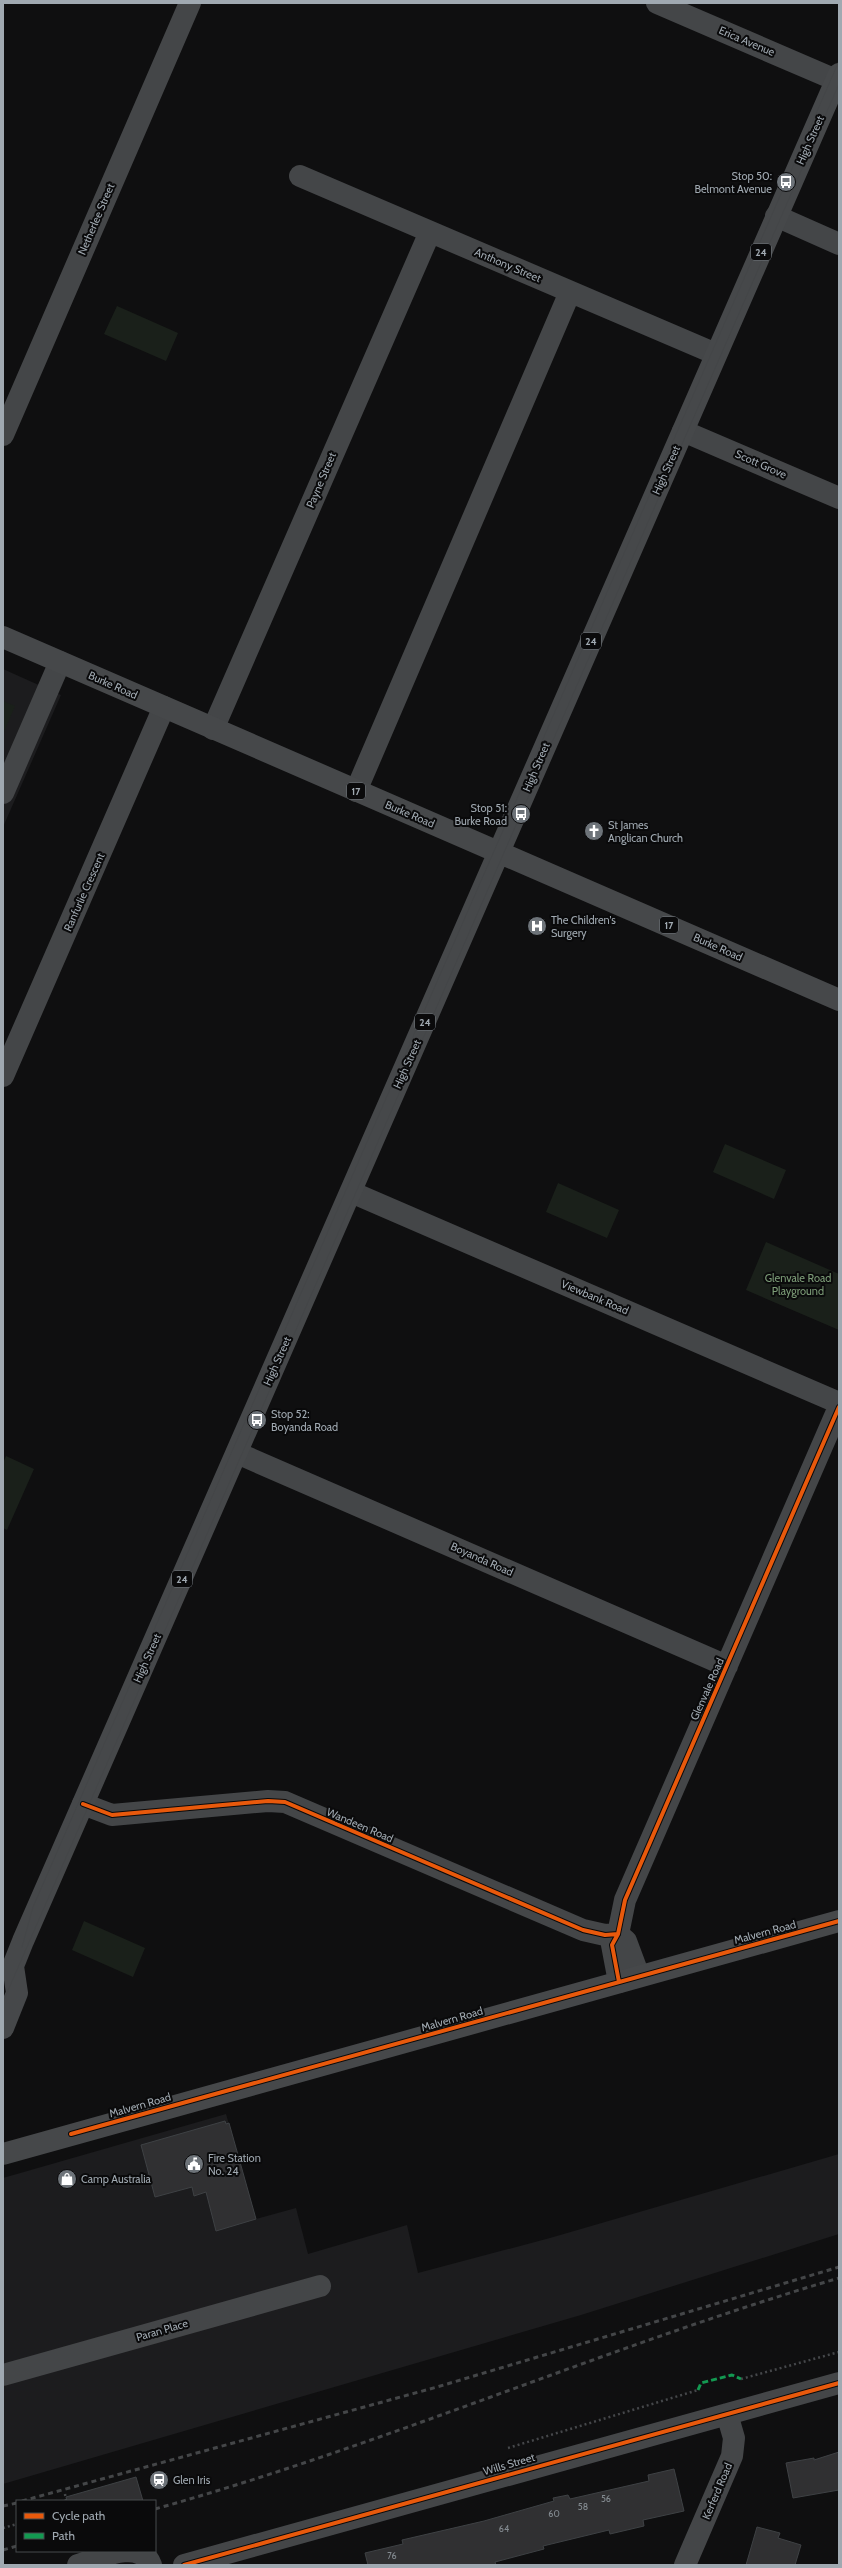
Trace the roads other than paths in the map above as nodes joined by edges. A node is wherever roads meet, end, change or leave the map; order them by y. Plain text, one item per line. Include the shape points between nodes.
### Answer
1 (190, 3) edge
2 (657, 3) edge
3 (838, 77) edge
4 (300, 176) dead end
5 (776, 216) junction
6 (430, 232) junction
7 (839, 244) edge
8 (570, 292) junction
9 (716, 354) junction
10 (683, 430) junction
11 (3, 435) edge
12 (839, 498) edge
13 (3, 637) edge
14 (60, 662) junction
15 (164, 707) junction
16 (213, 729) junction
17 (356, 791) junction
18 (3, 793) edge
19 (499, 852) junction
20 (839, 1000) edge
21 (3, 1076) edge
22 (351, 1192) junction
23 (839, 1403) edge
24 (839, 1407) edge
25 (237, 1453) junction
26 (727, 1666) junction
27 (83, 1804) junction
28 (839, 1921) edge
29 (618, 1934) junction
30 (8, 1970) edge
31 (629, 1979) junction
32 (3, 2028) edge
33 (3, 2154) edge
34 (320, 2286) dead end
35 (3, 2375) edge
36 (839, 2383) edge
37 (727, 2414) junction
38 (124, 2552) edge
39 (132, 2552) edge
40 (78, 2565) edge
41 (151, 2565) edge
42 (184, 2565) edge
43 (685, 2565) edge

1 - 11 street, Netherlee Street
2 - 3 street, Erica Avenue
3 - 5 main road, High Street / 24
4 - 6 street, Anthony Street
5 - 7 street
5 - 9 main road, High Street / 24
6 - 8 street, Anthony Street
6 - 16 street, Payne Street
8 - 9 street, Anthony Street
8 - 17 street
9 - 10 main road, High Street / 24
10 - 12 street, Scott Grove
10 - 19 main road, High Street / 24
13 - 14 main road, Burke Road / 17
14 - 15 main road, Burke Road / 17
14 - 18 street
15 - 16 main road, Burke Road / 17
15 - 21 street, Ranfurlie Crescent
16 - 17 main road, Burke Road / 17
17 - 19 main road, Burke Road / 17
19 - 20 main road, Burke Road / 17
19 - 22 main road, High Street / 24
22 - 23 street, Viewbank Road
22 - 25 main road, High Street / 24
24 - 26 street, Glenvale Road
25 - 26 street, Boyanda Road
25 - 27 main road, High Street / 24
26 - 29 street, Glenvale Road via 625,1900
27 - 29 street, Wandeen Road via 112,1815 268,1801 285,1802 583,1930 605,1935
27 - 30 main road, High Street / 24
28 - 31 main road, Malvern Road
29 - 31 street via 626,1941
30 - 32 main road, High Street / 24 via 17,1993
31 - 33 main road, Malvern Road
34 - 35 street, Paran Place
36 - 37 street, Wills Street
37 - 42 street, Wills Street
37 - 43 street, Kerferd Road via 734,2438 732,2456
38 - 40 street
39 - 41 street via 141,2554

